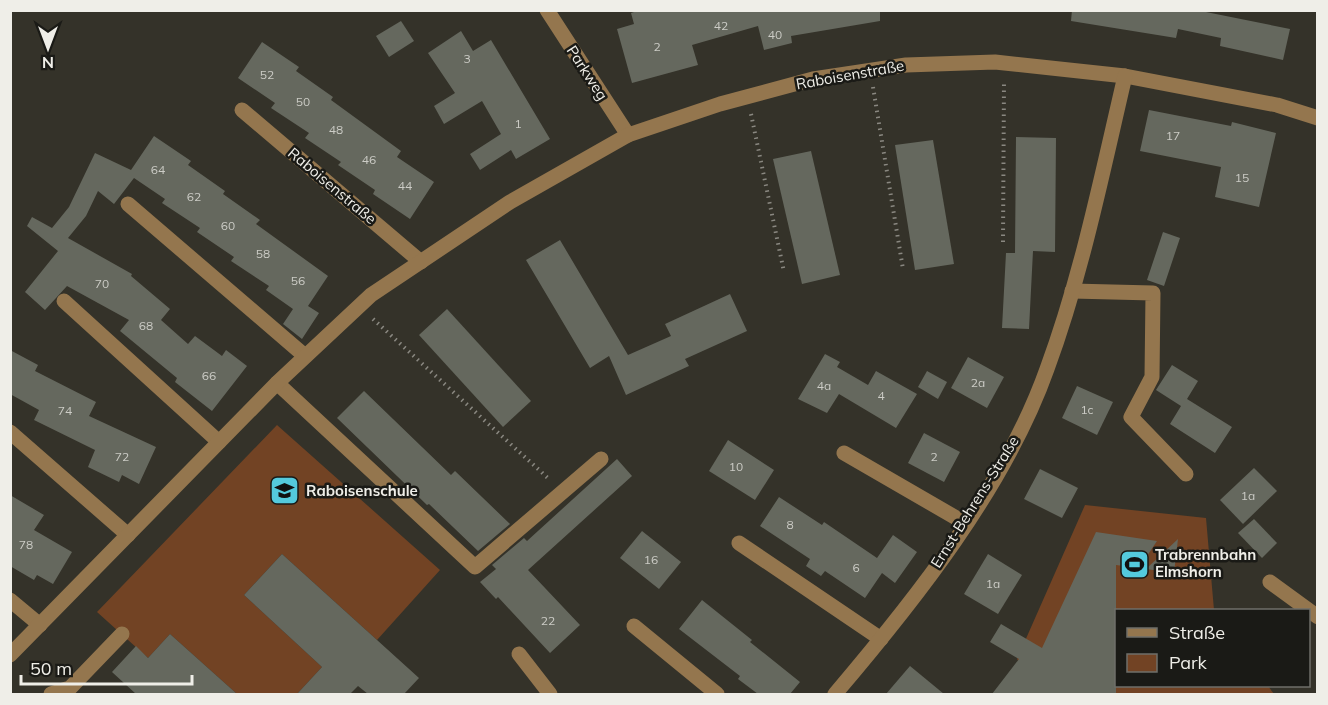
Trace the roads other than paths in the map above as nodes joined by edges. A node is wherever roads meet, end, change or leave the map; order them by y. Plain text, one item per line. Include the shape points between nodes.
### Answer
1 (547, 10) edge
2 (1125, 76) junction
3 (242, 110) dead end
4 (1317, 118) edge
5 (628, 135) junction
6 (128, 204) dead end
7 (421, 262) junction
8 (1072, 291) junction
9 (64, 301) dead end
10 (305, 356) junction
11 (278, 382) junction
12 (10, 432) edge
13 (219, 442) junction
14 (844, 453) dead end
15 (601, 459) dead end
16 (1186, 474) dead end
17 (965, 523) junction
18 (128, 534) junction
19 (739, 543) dead end
20 (1270, 582) dead end
21 (10, 600) edge
22 (1307, 609) edge
23 (40, 625) junction
24 (634, 626) dead end
25 (122, 634) dead end
26 (881, 639) junction
27 (519, 654) dead end
28 (10, 655) edge
29 (51, 694) edge
30 (550, 694) edge
31 (717, 694) edge
32 (835, 694) edge

1 - 5 street, Parkweg
2 - 4 street, Raboisenstraße via 1278,105
2 - 5 street, Raboisenstraße via 1004,63 906,65 813,79
2 - 8 street, Ernst-Behrens-Straße
3 - 7 street, Raboisenstraße
5 - 7 street, Raboisenstraße via 510,202
6 - 10 street
7 - 10 street, Raboisenstraße via 371,295
8 - 16 street via 1153,293 1152,377 1131,417
8 - 17 street, Ernst-Behrens-Straße via 1047,370 1025,419
9 - 13 street
10 - 11 street, Raboisenstraße
11 - 13 street, Raboisenstraße
11 - 15 street via 475,567
12 - 18 street
13 - 18 street, Raboisenstraße
14 - 17 street
17 - 26 street, Ernst-Behrens-Straße via 906,610
18 - 23 street, Raboisenstraße
19 - 26 street
20 - 22 street
21 - 23 street
23 - 28 street, Raboisenstraße
24 - 31 street
25 - 29 street via 70,688
26 - 32 street, Ernst-Behrens-Straße
27 - 30 street

